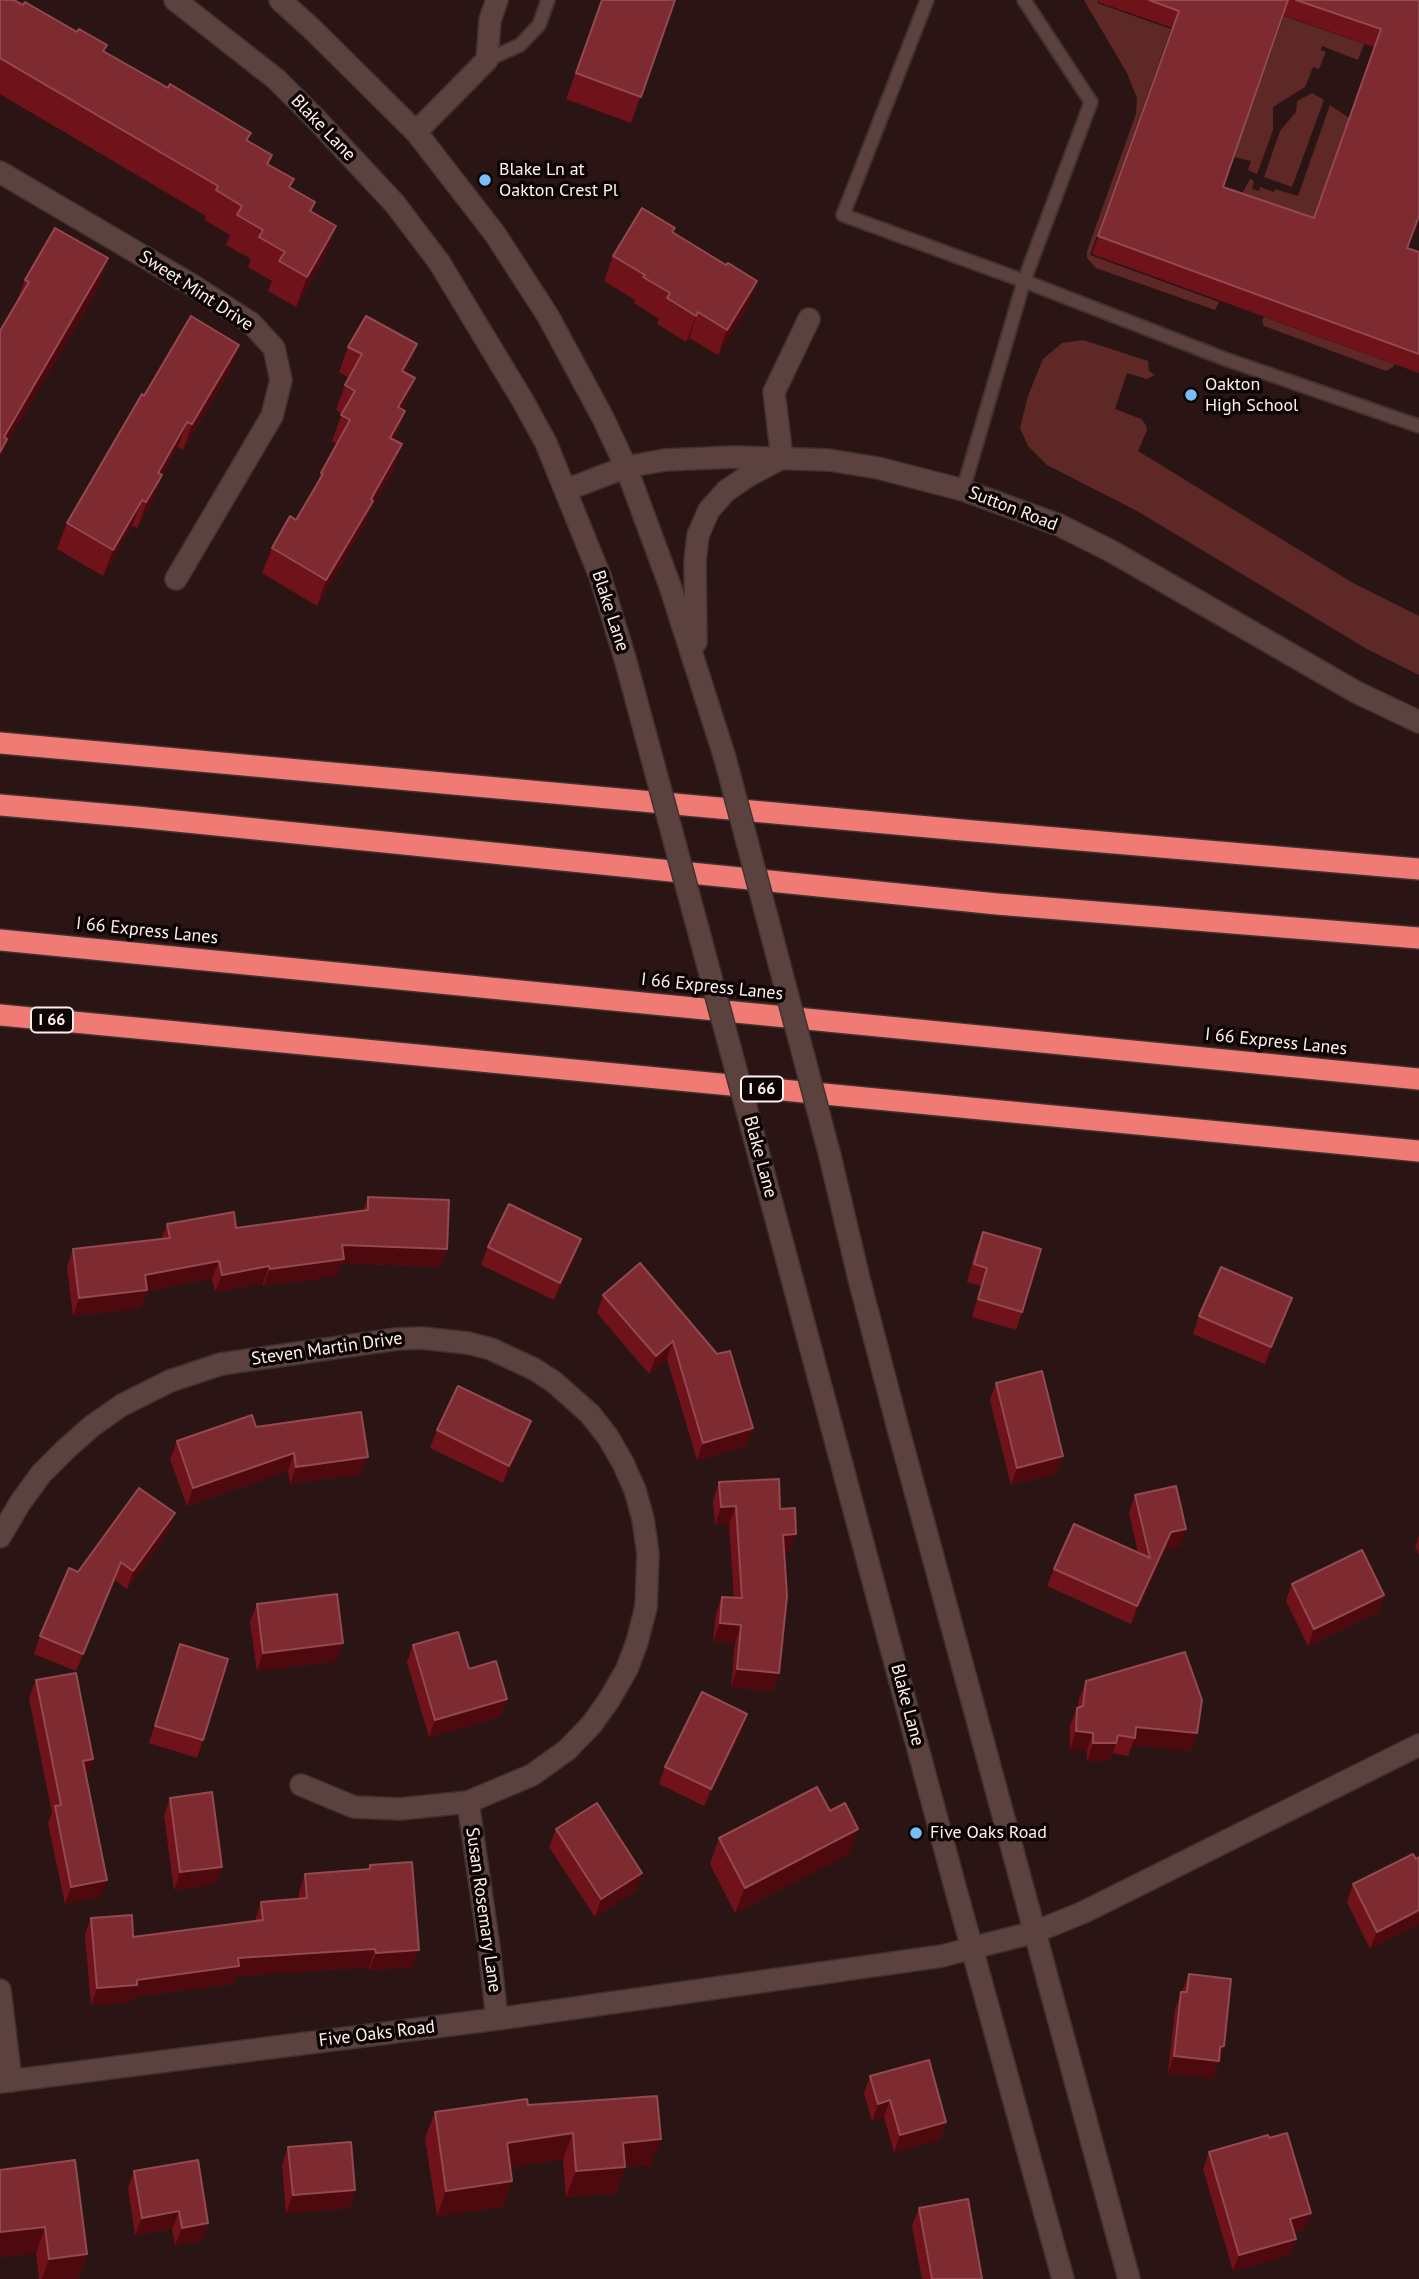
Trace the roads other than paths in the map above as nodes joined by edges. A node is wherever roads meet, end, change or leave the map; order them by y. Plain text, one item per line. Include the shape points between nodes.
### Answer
1 (175, 0) edge
2 (280, 0) edge
3 (497, 0) edge
4 (548, 0) edge
5 (927, 0) edge
6 (1024, 0) edge
7 (486, 60) junction
8 (416, 132) junction
9 (2, 178) edge
10 (1024, 281) junction
11 (808, 319) dead end
12 (1419, 426) edge
13 (782, 458) junction
14 (626, 467) junction
15 (566, 490) junction
16 (963, 490) junction
17 (176, 579) dead end
18 (697, 670) junction
19 (1419, 722) edge
20 (0, 743) edge
21 (0, 805) edge
22 (1419, 869) edge
23 (1419, 938) edge
24 (0, 940) edge
25 (0, 1015) edge
26 (1419, 1079) edge
27 (1419, 1151) edge
28 (0, 1537) edge
29 (1419, 1745) edge
30 (301, 1785) dead end
31 (468, 1802) junction
32 (1035, 1932) junction
33 (972, 1948) junction
34 (0, 1990) edge
35 (497, 2019) junction
36 (6, 2082) edge
37 (1063, 2279) edge
38 (1129, 2279) edge

1 - 15 main road, Blake Lane via 276,79 394,204 439,262 477,323 529,411
2 - 8 main road
3 - 7 main road
4 - 7 lane via 539,25 520,45
5 - 10 lane via 843,215
6 - 10 lane via 1091,102
7 - 8 main road
8 - 14 main road via 495,234 548,316
9 - 17 main road, Sweet Mint Drive via 222,304 251,323 274,348 281,380 272,416
10 - 12 lane via 1185,344
10 - 16 lane
11 - 13 main road via 774,392
13 - 14 main road, Sutton Road via 692,458
13 - 16 main road, Sutton Road via 878,468
13 - 18 main road via 726,491 709,509 698,535 694,592
14 - 15 main road, Sutton Road
14 - 18 main road
15 - 33 main road, Blake Lane, bridge via 600,576 626,662
16 - 19 main road, Sutton Road via 1059,525 1111,551 1356,692
18 - 32 main road, bridge via 725,758 891,1401
20 - 22 highway
21 - 23 highway via 997,904
24 - 26 highway, I 66 Express Lanes
25 - 27 highway, I 66
28 - 31 main road, Steven Martin Drive via 41,1475 92,1426 170,1381 221,1364 421,1338 491,1349 534,1369 590,1413 623,1463 643,1518 648,1554 646,1607 627,1669 592,1724 567,1750 532,1775
29 - 32 main road, Five Oaks Road
30 - 31 main road, Steven Martin Drive via 354,1807 400,1809
31 - 35 main road, Susan Rosemary Lane
32 - 33 main road, Five Oaks Road
32 - 38 main road
33 - 35 main road, Five Oaks Road
33 - 37 main road, Blake Lane
34 - 36 main road
35 - 36 main road, Five Oaks Road

